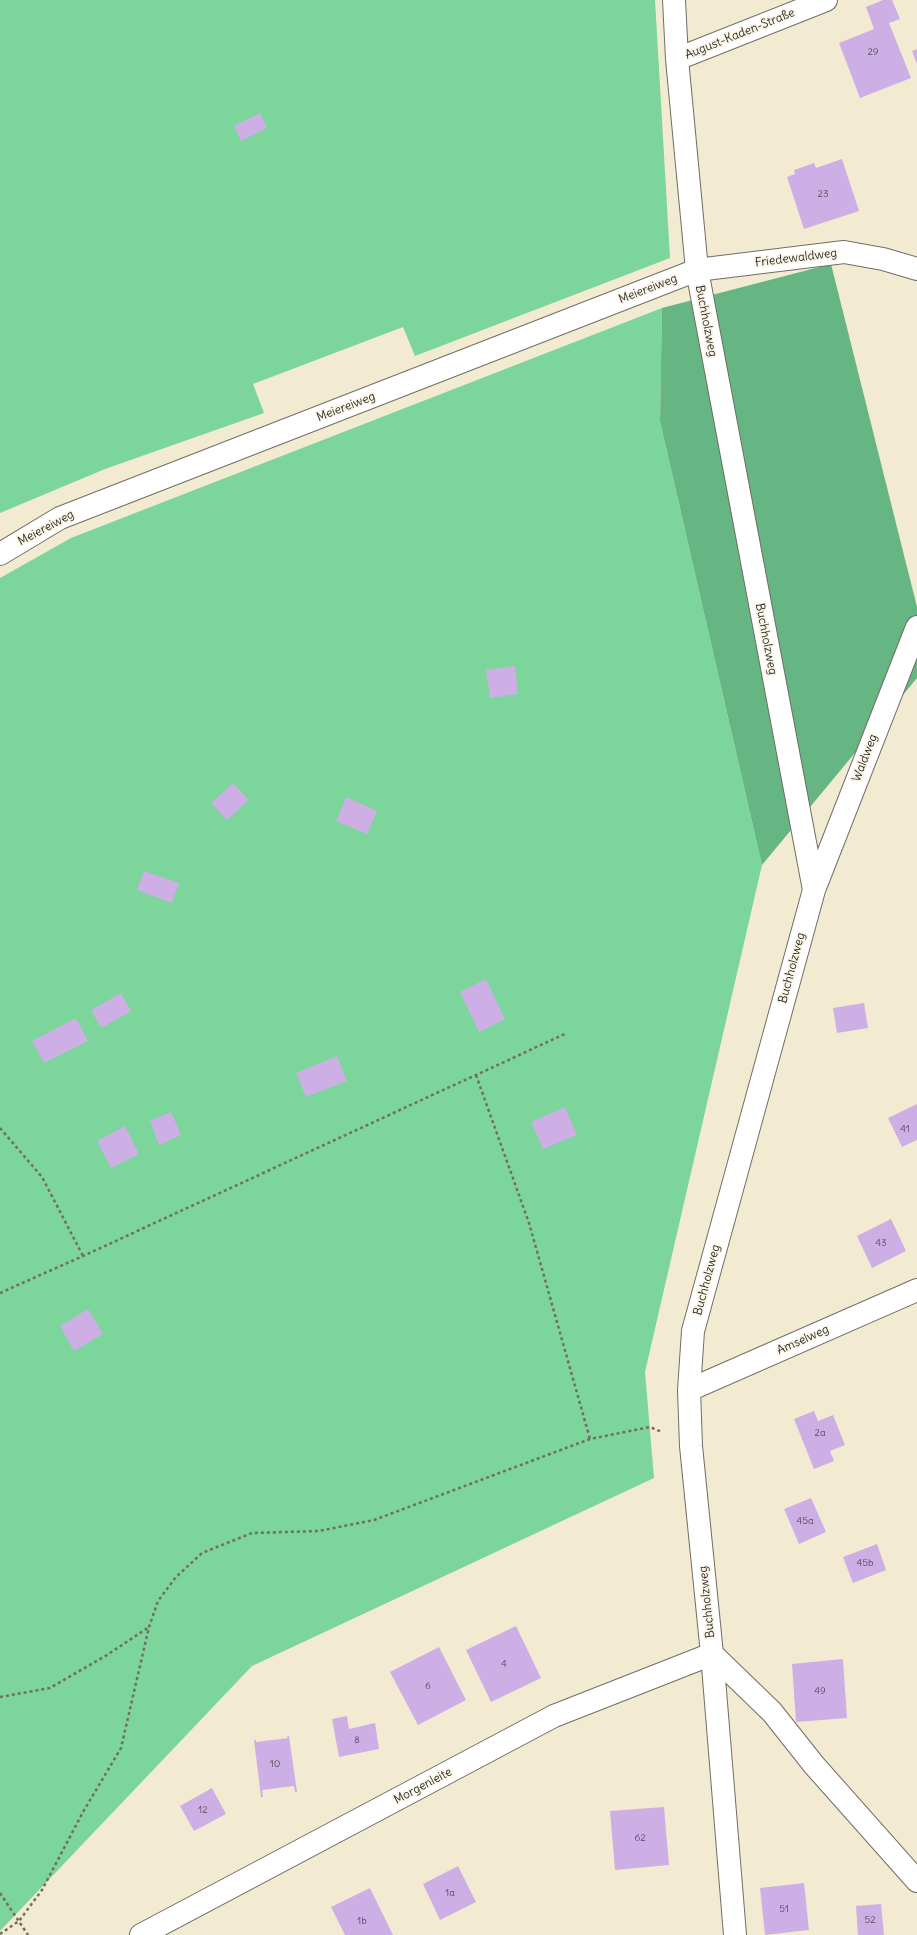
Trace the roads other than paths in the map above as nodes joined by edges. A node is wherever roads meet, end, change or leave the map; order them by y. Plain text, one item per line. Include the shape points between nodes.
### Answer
1 (674, 0) edge
2 (826, 0) edge
3 (677, 59) junction
4 (917, 269) edge
5 (697, 270) junction
6 (0, 554) edge
7 (917, 627) edge
8 (814, 890) junction
9 (917, 1290) edge
10 (689, 1390) junction
11 (712, 1654) junction
12 (917, 1881) edge
13 (141, 1935) edge
14 (735, 1935) edge

1 - 3 street, Buchholzweg
2 - 3 street, August-Kaden-Straße
3 - 5 street, Buchholzweg
4 - 5 street, Friedewaldweg via 883,259 844,252
5 - 6 street, Meiereiweg via 60,518
5 - 8 street, Buchholzweg
7 - 8 street, Waldweg
8 - 10 street, Buchholzweg via 693,1330
9 - 10 street, Amselweg
10 - 11 street, Buchholzweg via 691,1446
11 - 12 street via 772,1712 814,1765
11 - 13 street, Morgenleite via 554,1716
11 - 14 street, Buchholzweg

